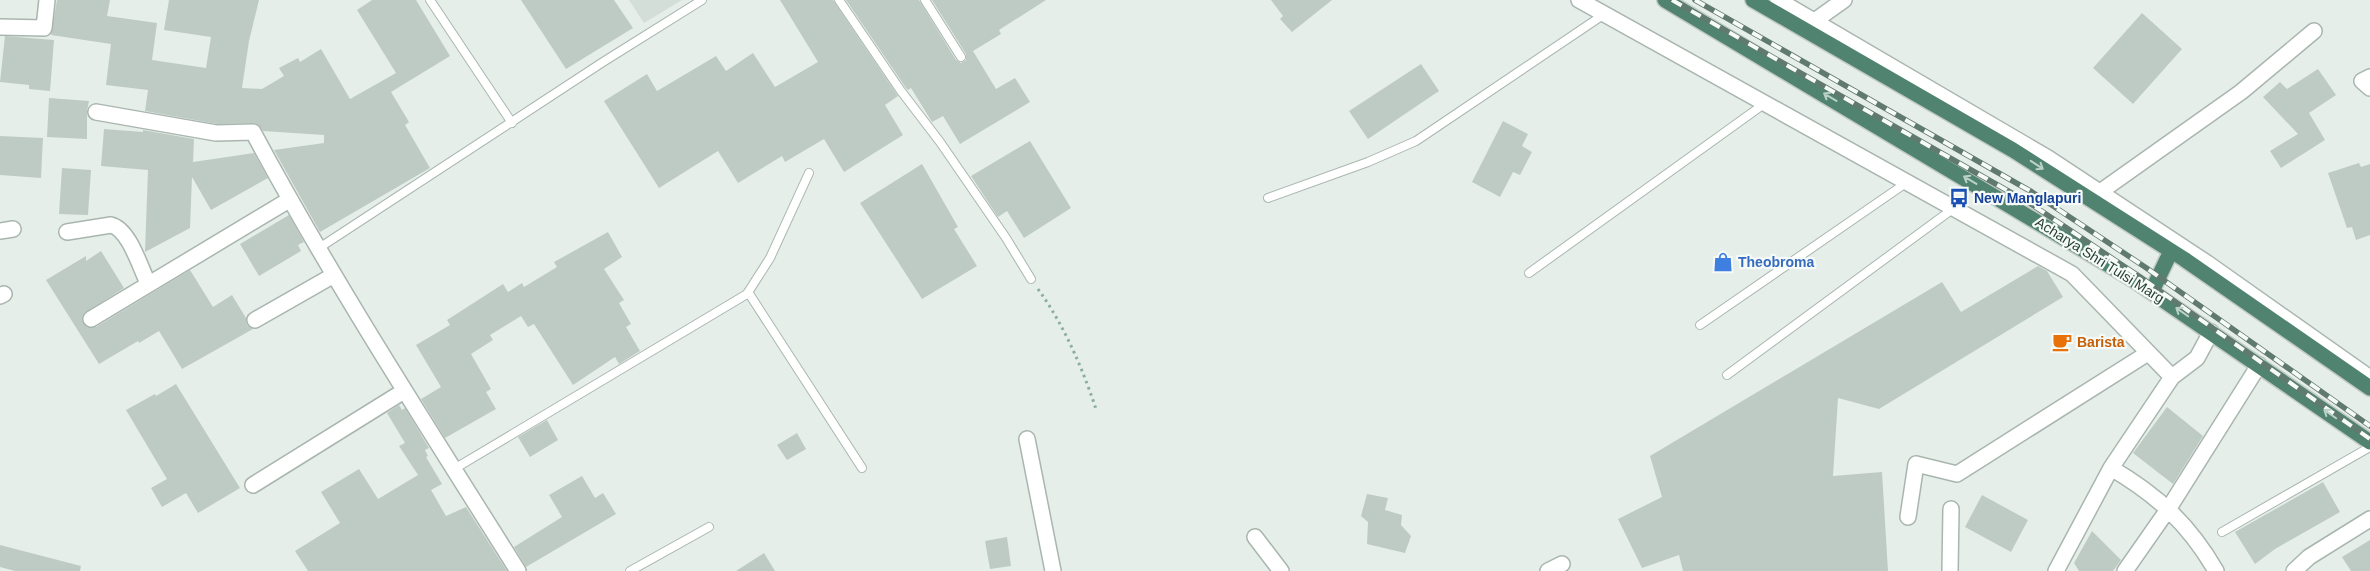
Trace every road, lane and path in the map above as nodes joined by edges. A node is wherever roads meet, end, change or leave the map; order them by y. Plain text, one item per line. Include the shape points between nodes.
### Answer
1 (47, 0) edge
2 (430, 0) edge
3 (702, 0) edge
4 (839, 0) edge
5 (925, 0) edge
6 (1579, 0) edge
7 (1665, 0) edge
8 (1753, 0) edge
9 (1778, 0) edge
10 (1844, 0) edge
11 (1603, 15) junction
12 (1813, 22) junction
13 (0, 27) edge
14 (2314, 31) dead end
15 (961, 57) dead end
16 (2370, 77) edge
17 (2370, 88) edge
18 (1764, 104) junction
19 (96, 112) dead end
20 (512, 123) junction
21 (809, 173) dead end
22 (1906, 183) junction
23 (2100, 192) junction
24 (1268, 198) dead end
25 (289, 200) junction
26 (1954, 208) junction
27 (67, 232) dead end
28 (319, 248) junction
29 (2171, 251) junction
30 (1529, 273) dead end
31 (334, 275) junction
32 (1031, 279) joint
33 (148, 283) junction
34 (2152, 291) junction
35 (748, 292) junction
36 (91, 319) dead end
37 (255, 320) dead end
38 (1700, 325) dead end
39 (2212, 332) junction
40 (2148, 352) junction
41 (2259, 365) junction
42 (1727, 375) dead end
43 (2172, 377) junction
44 (2370, 378) edge
45 (2370, 388) edge
46 (404, 391) junction
47 (1096, 409) dead end
48 (1027, 440) dead end
49 (2370, 442) edge
50 (2370, 447) edge
51 (862, 468) dead end
52 (2111, 468) junction
53 (454, 469) junction
54 (254, 485) dead end
55 (2169, 508) junction
56 (1951, 509) dead end
57 (1908, 517) dead end
58 (2370, 519) edge
59 (709, 527) dead end
60 (2222, 532) dead end
61 (1255, 537) dead end
62 (2060, 569) edge
63 (518, 571) edge
64 (630, 571) edge
65 (1053, 571) edge
66 (1281, 571) edge
67 (1950, 571) edge
68 (2125, 571) edge
69 (2216, 571) edge
70 (2294, 571) edge

1 - 13 street via 44,28
2 - 20 lane
3 - 20 lane via 609,57
4 - 32 lane via 901,92 940,142
5 - 15 lane
6 - 11 street
34 -> 7 highway, Acharya Shri Tulsi Marg
8 -> 29 highway via 2013,150
9 - 12 street
10 - 12 street
11 - 18 street
11 - 24 lane via 1416,141
12 - 23 street via 2048,158
14 - 23 street via 2242,92
16 - 17 street via 2362,81
18 - 22 street
18 - 30 lane
19 - 25 street via 216,133 253,132
20 - 28 lane
21 - 35 lane via 770,258
22 - 26 street
22 - 38 lane
23 - 44 street
25 - 28 street
25 - 33 street
26 - 40 street via 2072,274
26 - 42 lane
27 - 33 street via 117,226 127,238
28 - 31 street
29 - 34 highway
29 - 45 highway
31 - 37 street
31 - 46 street
32 - 47 path via 1061,326
33 - 36 street
39 -> 34 highway, Acharya Shri Tulsi Marg
35 - 51 lane
35 - 53 lane
39 - 41 highway, Acharya Shri Tulsi Marg
39 - 43 street via 2197,358
40 - 43 street
40 - 57 street via 1957,474 1916,464
49 -> 41 highway, Acharya Shri Tulsi Marg
41 - 55 street
43 - 52 street
46 - 53 street
46 - 54 street
48 - 65 street
50 - 60 lane
52 - 55 street via 2136,482
52 - 62 street
53 - 63 street
55 - 68 street
55 - 69 street via 2197,541
56 - 67 street
58 - 70 street via 2310,557
59 - 64 lane
61 - 66 street

